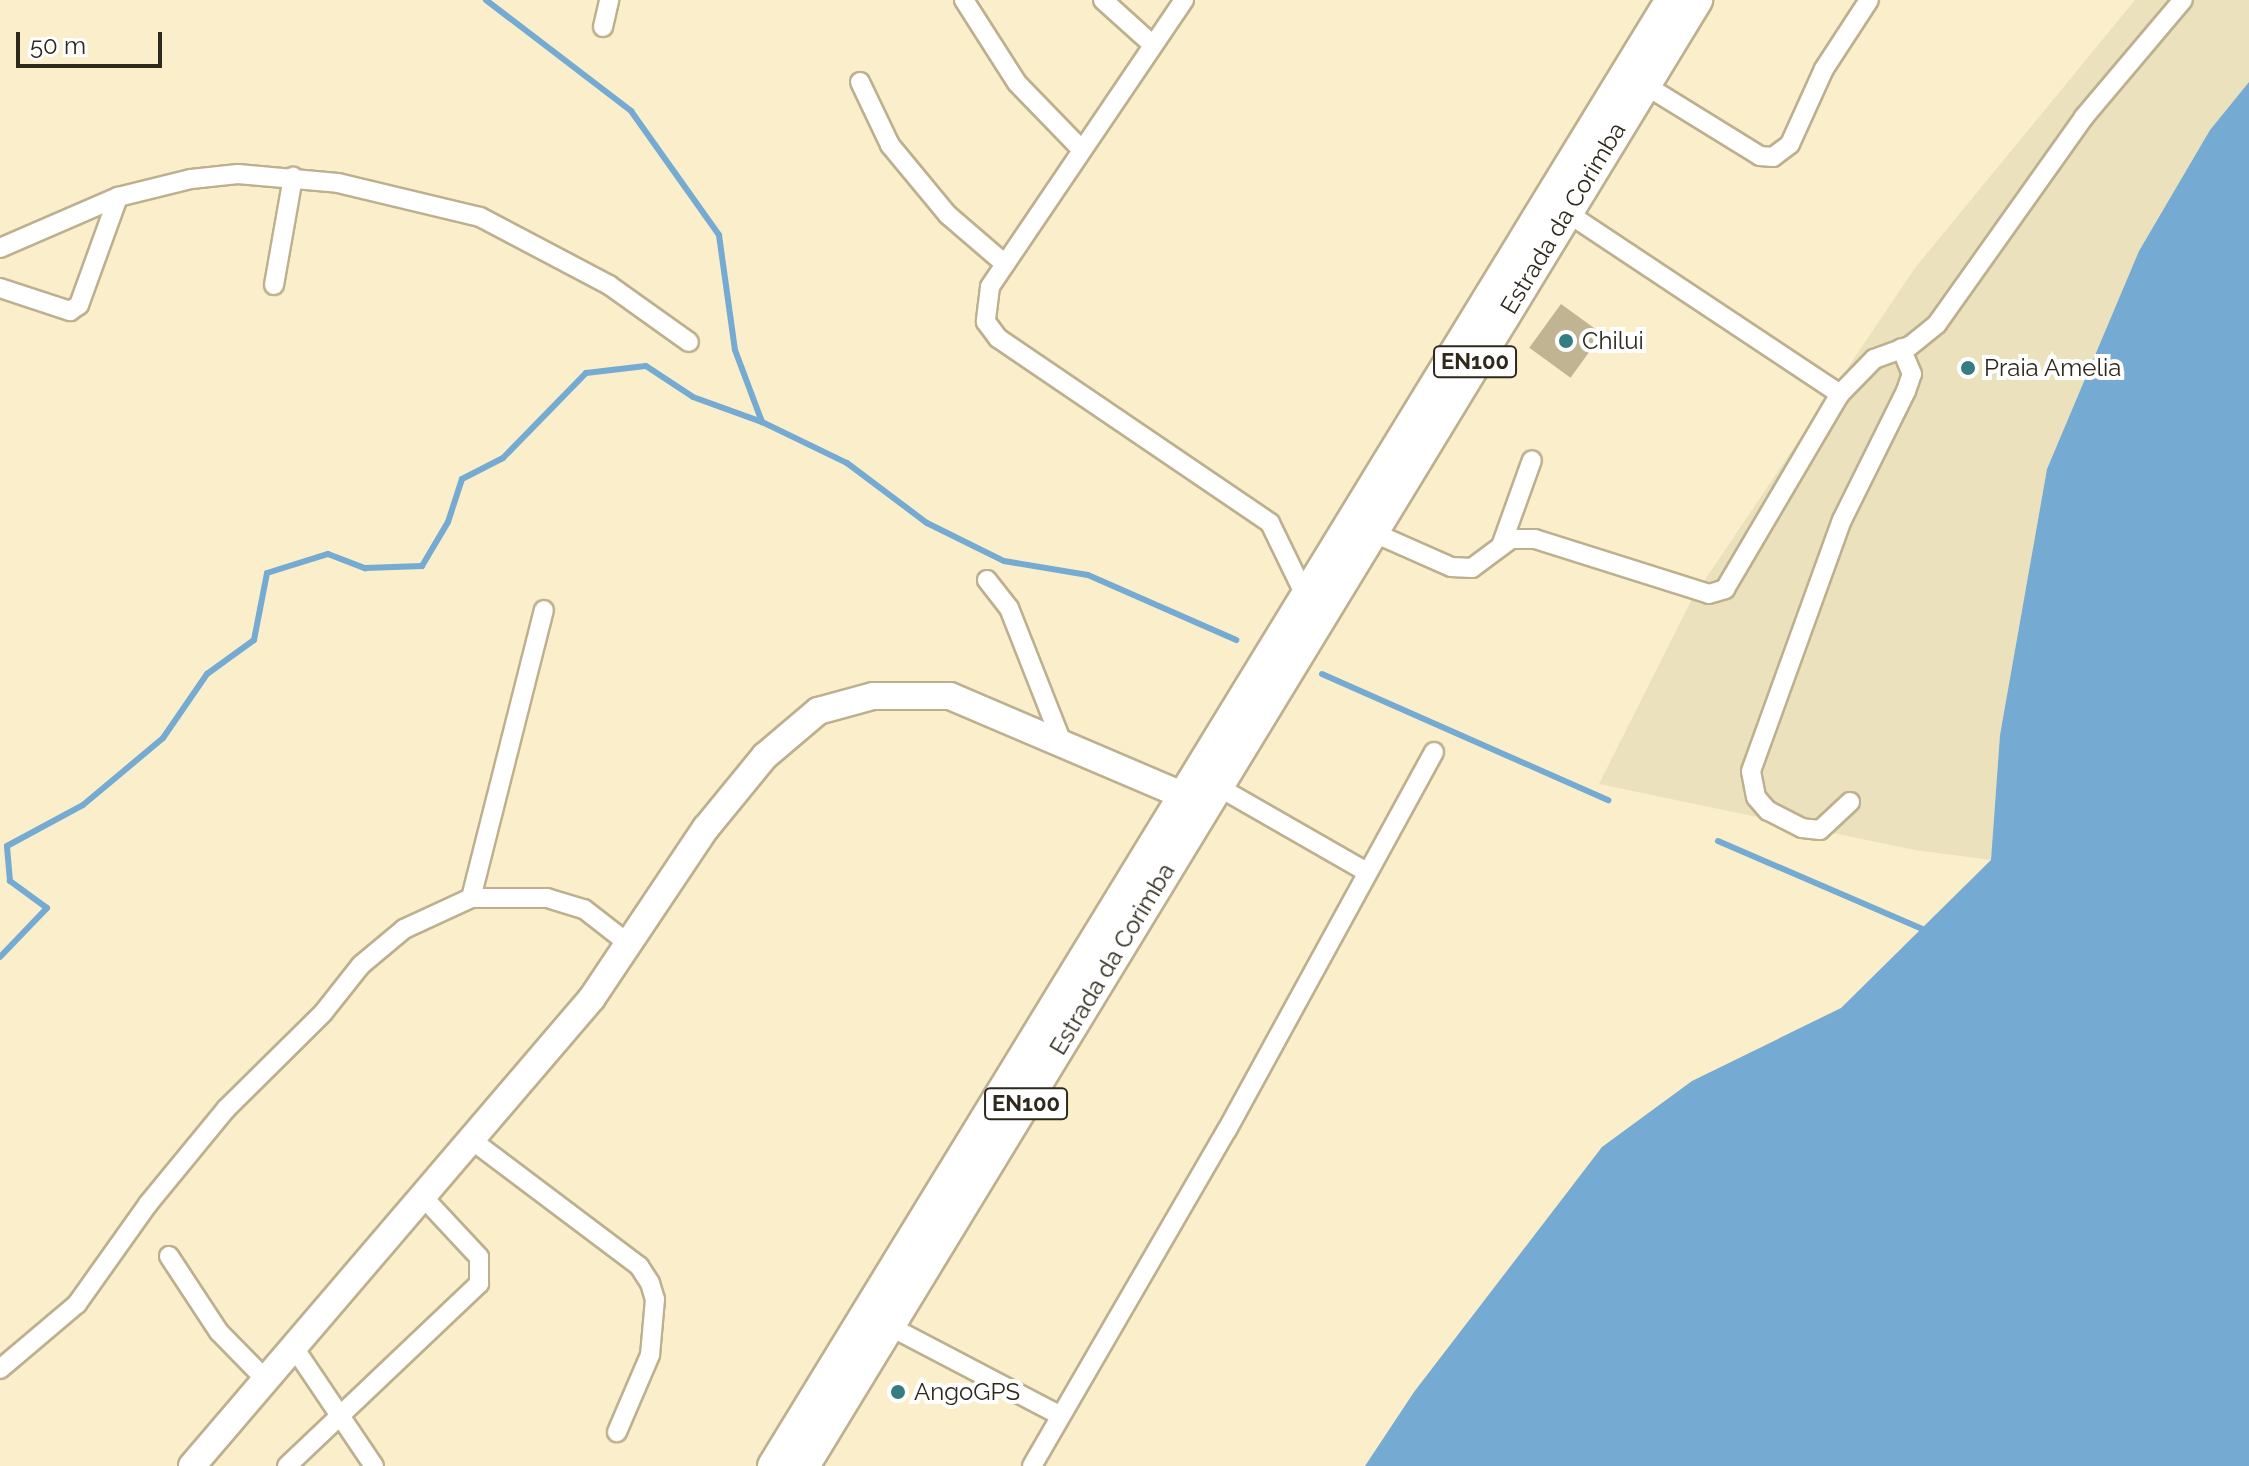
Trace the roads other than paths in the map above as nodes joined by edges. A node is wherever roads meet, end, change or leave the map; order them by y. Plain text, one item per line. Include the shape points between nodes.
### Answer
1 (609, 0) edge
2 (964, 0) edge
3 (1103, 0) edge
4 (1184, 0) edge
5 (1671, 0) edge
6 (1697, 0) edge
7 (1869, 0) edge
8 (2183, 0) edge
9 (603, 27) dead end
10 (1153, 45) junction
11 (860, 82) dead end
12 (1645, 85) junction
13 (1082, 150) junction
14 (293, 177) junction
15 (118, 197) junction
16 (1566, 212) junction
17 (0, 248) edge
18 (1005, 264) junction
19 (274, 285) dead end
20 (0, 288) edge
21 (689, 342) dead end
22 (1901, 348) junction
23 (1840, 394) junction
24 (1532, 460) dead end
25 (1372, 532) junction
26 (1501, 546) junction
27 (987, 580) dead end
28 (1305, 595) junction
29 (544, 610) dead end
30 (1246, 726) junction
31 (1061, 740) junction
32 (1434, 752) dead end
33 (1215, 785) junction
34 (1182, 795) junction
35 (1850, 802) dead end
36 (1367, 872) junction
37 (471, 898) junction
38 (630, 945) junction
39 (473, 1141) junction
40 (424, 1198) junction
41 (169, 1256) dead end
42 (889, 1326) junction
43 (293, 1346) junction
44 (0, 1369) edge
45 (265, 1379) junction
46 (340, 1412) junction
47 (1059, 1415) junction
48 (617, 1432) dead end
49 (192, 1466) edge
50 (287, 1466) edge
51 (374, 1466) edge
52 (773, 1466) edge
53 (804, 1466) edge
54 (1032, 1466) edge

1 - 9 street
2 - 13 street via 1023,91
3 - 10 street
4 - 10 street
5 - 28 main road, Estrada da Corimba / EN100
6 - 12 main road, Estrada da Corimba / EN100
7 - 12 street via 1824,69 1790,144 1773,157 1760,156
8 - 22 street via 2084,117 1937,324
10 - 13 street
11 - 18 street via 890,145 948,215
12 - 16 main road, Estrada da Corimba / EN100
13 - 18 street
14 - 15 street via 191,179
14 - 19 street
14 - 21 street via 480,217 609,285
15 - 17 street
15 - 20 street via 79,305 70,311
16 - 23 street
16 - 25 main road, Estrada da Corimba / EN100
18 - 28 street via 984,303 986,322 998,338 1270,523
22 - 23 street via 1874,359
22 - 35 street via 1912,374 1906,391 1842,520 1751,771 1756,797 1768,811 1802,828 1820,830
23 - 26 street via 1725,589 1709,594 1558,543 1511,539
24 - 26 street
25 - 26 street via 1451,567 1485,564
25 - 30 main road, Estrada da Corimba / EN100
27 - 31 street via 1009,608
28 - 30 main road, Estrada da Corimba / EN100
29 - 37 street
30 - 33 main road, Estrada da Corimba / EN100
30 - 34 main road, EN100
31 - 34 street
31 - 38 street via 950,696 873,696 818,711 765,756 706,828
32 - 36 street
33 - 36 street
33 - 42 main road, Estrada da Corimba / EN100
34 - 52 main road, Estrada da Corimba / EN100
36 - 47 street via 1227,1130
37 - 38 street via 567,901
37 - 44 street via 404,929 361,965 323,1013 226,1109 77,1304
38 - 39 street
39 - 40 street
39 - 48 street via 639,1266 650,1283 655,1299 650,1355
40 - 43 street
40 - 46 street via 479,1257 479,1284
41 - 45 street via 219,1332
42 - 47 street
42 - 53 main road, Estrada da Corimba / EN100
43 - 45 street
43 - 46 street
45 - 49 street
46 - 50 street
46 - 51 street
47 - 54 street

